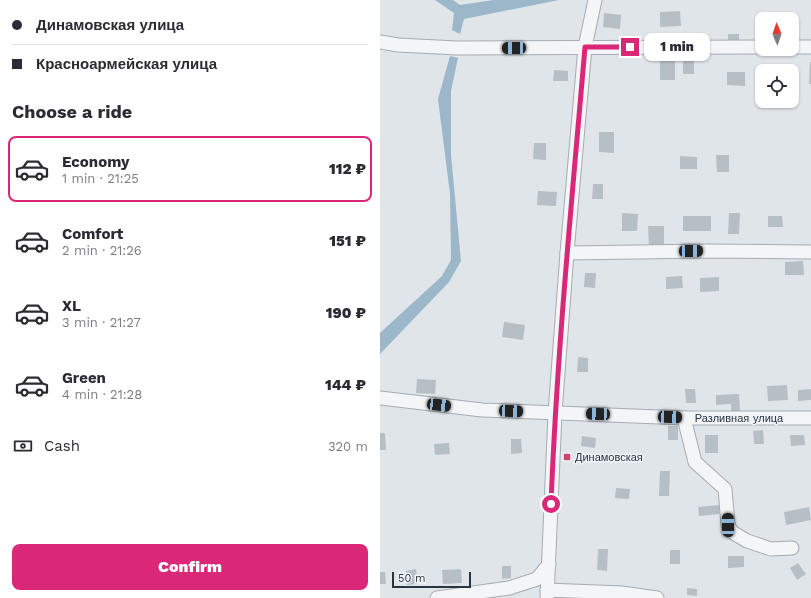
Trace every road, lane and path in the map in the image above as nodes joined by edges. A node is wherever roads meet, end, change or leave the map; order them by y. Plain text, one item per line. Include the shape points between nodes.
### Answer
1 (595, 0) edge
2 (380, 42) edge
3 (585, 47) junction
4 (755, 47) edge
5 (799, 47) edge
6 (811, 48) edge
7 (811, 252) edge
8 (567, 253) junction
9 (380, 398) edge
10 (555, 413) junction
11 (684, 418) junction
12 (811, 418) edge
13 (792, 548) dead end
14 (549, 564) junction
15 (547, 594) edge
16 (437, 598) edge
17 (657, 598) edge

1 - 3 street
2 - 3 street via 457,48
3 - 4 street
3 - 8 street
5 - 6 street
7 - 8 street
8 - 10 street
9 - 10 street, Разливная улица via 482,410
10 - 11 street, Разливная улица
10 - 14 street
11 - 12 street, Разливная улица
11 - 13 street via 695,462 725,489 728,525 732,532 771,549
14 - 15 street
14 - 16 street via 537,579 509,588
15 - 17 street via 622,593

